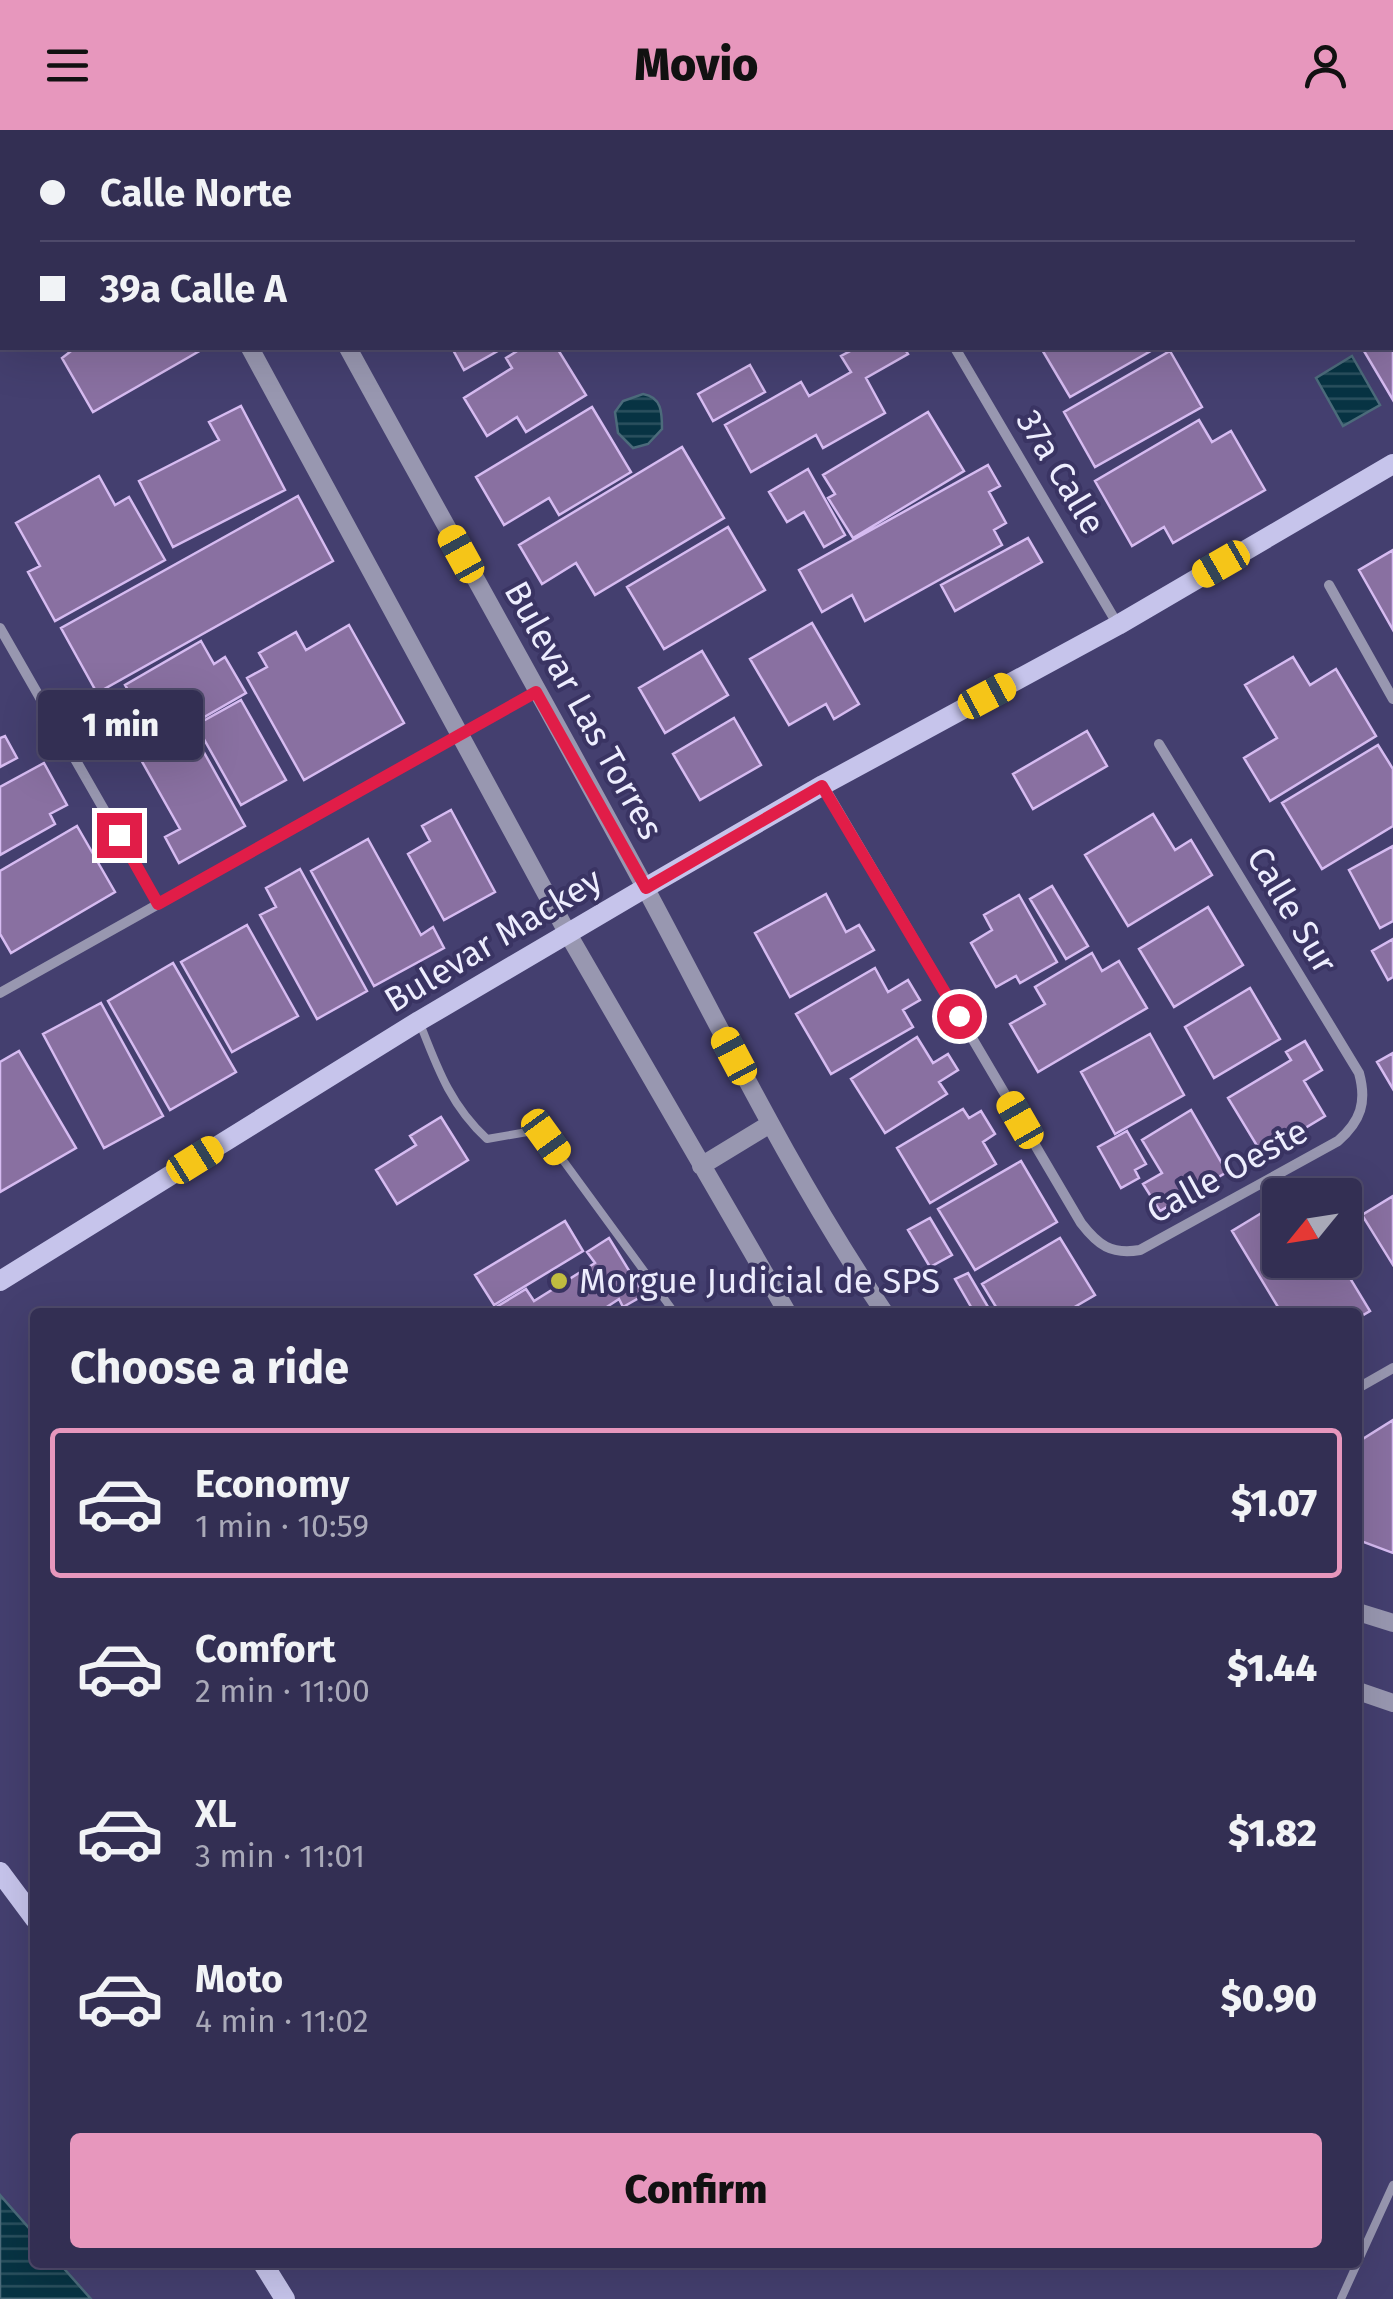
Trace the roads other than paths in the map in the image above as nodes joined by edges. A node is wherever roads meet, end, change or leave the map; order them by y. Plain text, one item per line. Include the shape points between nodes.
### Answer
1 (251, 350) edge
2 (349, 350) edge
3 (956, 350) edge
4 (1393, 464) edge
5 (1329, 585) dead end
6 (1118, 625) junction
7 (0, 628) edge
8 (536, 692) junction
9 (1393, 699) edge
10 (460, 736) junction
11 (1160, 744) dead end
12 (822, 786) junction
13 (646, 888) junction
14 (158, 904) junction
15 (568, 934) junction
16 (0, 993) edge
17 (419, 1022) junction
18 (1362, 1109) joint
19 (770, 1124) junction
20 (701, 1166) junction
21 (1, 1279) edge
22 (671, 1308) edge
23 (785, 1308) edge
24 (881, 1308) edge
25 (1393, 1368) edge
26 (1362, 1386) edge
27 (1362, 1613) edge
28 (1393, 1623) edge
29 (1362, 1692) edge
30 (1393, 1703) edge
31 (0, 1872) edge
32 (30, 1912) edge
33 (1393, 2185) edge
34 (1362, 2253) edge
35 (266, 2268) edge
36 (1355, 2268) edge
37 (285, 2299) edge
38 (1341, 2299) edge

1 - 10 street
2 - 8 street, Bulevar Las Torres
3 - 6 street, 37a Calle
4 - 6 main road, Bulevar Mackey
5 - 9 street
6 - 12 main road, Bulevar Mackey
7 - 14 street
8 - 10 street
8 - 13 street, Bulevar Las Torres
10 - 14 street
10 - 15 street
11 - 18 street, Calle Sur via 1359,1073
12 - 13 main road, Bulevar Mackey
12 - 18 street, Calle Oeste via 1080,1223 1104,1247 1120,1254 1140,1250 1338,1141
13 - 15 main road, Bulevar Mackey
13 - 19 street, Bulevar Las Torres
14 - 16 street
15 - 17 main road, Bulevar Mackey
15 - 20 street
17 - 21 main road, Bulevar Mackey
17 - 22 lane via 446,1089 474,1127 487,1140 533,1132 546,1137
19 - 20 street
19 - 24 street, Bulevar Las Torres
20 - 23 street
25 - 26 street
27 - 28 street
29 - 30 street
31 - 32 main road
33 - 34 lane
35 - 37 main road
36 - 38 lane

